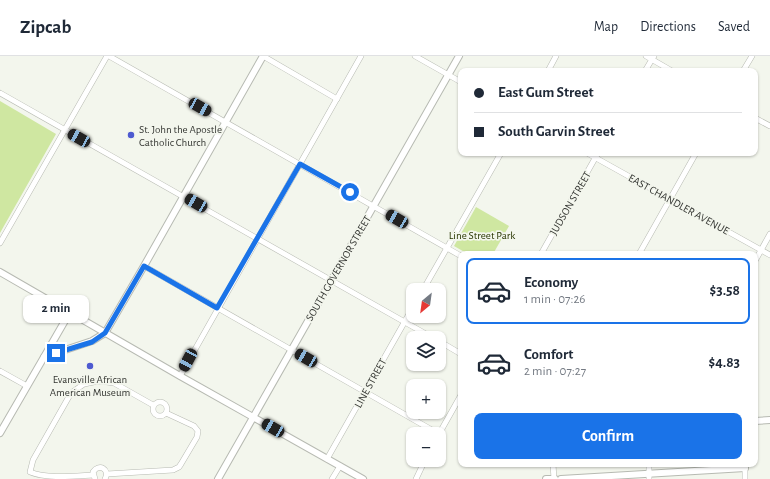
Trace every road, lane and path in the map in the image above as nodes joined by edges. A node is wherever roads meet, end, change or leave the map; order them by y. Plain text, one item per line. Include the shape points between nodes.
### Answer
1 (108, 56) edge
2 (263, 56) edge
3 (361, 56) edge
4 (415, 56) edge
5 (459, 56) edge
6 (556, 56) edge
7 (646, 56) edge
8 (752, 56) edge
9 (653, 58) edge
10 (550, 68) edge
11 (647, 68) edge
12 (668, 68) edge
13 (745, 68) edge
14 (448, 75) junction
15 (458, 80) edge
16 (0, 93) edge
17 (337, 98) junction
18 (758, 120) edge
19 (226, 122) junction
20 (770, 126) edge
21 (65, 130) junction
22 (499, 156) edge
23 (596, 156) edge
24 (599, 156) edge
25 (694, 156) edge
26 (300, 164) junction
27 (183, 196) junction
28 (670, 199) junction
29 (374, 206) junction
30 (770, 234) edge
31 (258, 238) junction
32 (0, 243) edge
33 (447, 248) junction
34 (761, 250) junction
35 (543, 251) edge
36 (641, 251) edge
37 (458, 254) edge
38 (770, 255) edge
39 (758, 256) edge
40 (144, 266) junction
41 (0, 272) edge
42 (331, 280) junction
43 (427, 283) edge
44 (217, 308) junction
45 (70, 312) junction
46 (406, 319) edge
47 (404, 322) junction
48 (420, 331) edge
49 (105, 333) junction
50 (446, 346) edge
51 (292, 350) junction
52 (458, 352) edge
53 (44, 357) junction
54 (0, 372) edge
55 (180, 376) junction
56 (27, 386) junction
57 (365, 392) junction
58 (458, 400) edge
59 (153, 405) junction
60 (166, 413) junction
61 (253, 417) junction
62 (770, 420) edge
63 (758, 421) edge
64 (426, 427) edge
65 (442, 427) edge
66 (0, 433) edge
67 (327, 459) junction
68 (340, 466) junction
69 (422, 467) edge
70 (554, 467) edge
71 (735, 467) edge
72 (745, 467) edge
73 (106, 476) edge
74 (649, 476) edge
75 (94, 477) edge
76 (218, 479) edge
77 (332, 479) edge
78 (363, 479) edge
79 (416, 479) edge
80 (546, 479) edge
81 (556, 479) edge
82 (745, 479) edge

1 - 19 street
1 - 21 street
2 - 17 street
2 - 19 street
3 - 17 street
4 - 14 street
5 - 14 street, SOUTH GOVERNOR STREET
6 - 10 street
7 - 9 street
8 - 13 street
9 - 11 street
9 - 12 street
14 - 15 street
14 - 29 street, SOUTH GOVERNOR STREET
16 - 21 street
17 - 26 street
18 - 20 street
19 - 26 street
19 - 27 street
21 - 27 street
21 - 32 street
22 - 33 street
23 - 35 street, JUDSON STREET
24 - 28 street, EAST CHANDLER AVENUE
25 - 28 street
26 - 29 street
26 - 31 street
27 - 31 street
27 - 40 street
28 - 34 street, EAST CHANDLER AVENUE
28 - 36 street
29 - 33 street
29 - 42 street, SOUTH GOVERNOR STREET
30 - 34 street
31 - 42 street
31 - 44 street
33 - 37 street
33 - 43 street
34 - 38 street, EAST CHANDLER AVENUE
34 - 39 street
40 - 44 street
40 - 49 street
41 - 45 street
42 - 47 street
42 - 51 street, SOUTH GOVERNOR STREET
44 - 51 street
44 - 55 street
45 - 49 street
45 - 53 street
46 - 47 street, LINE STREET
47 - 48 street
47 - 57 street, LINE STREET
49 - 53 street via 92,342
49 - 55 street
50 - 52 street
51 - 57 street
51 - 61 street, SOUTH GOVERNOR STREET
53 - 56 street
54 - 56 street
55 - 61 street
56 - 66 street
57 - 64 street
57 - 67 street, LINE STREET
58 - 65 street
59 - 60 street via 163,402 167,407
59 - 60 street via 152,411 156,416
59 - 75 street via 106,381 84,384 71,393 33,460 30,472 48,477
60 - 73 street via 194,426 198,431 179,467 173,470
61 - 67 street
61 - 76 street, SOUTH GOVERNOR STREET
62 - 63 street
67 - 68 street
68 - 77 street
68 - 78 street
69 - 79 street
70 - 81 street
71 - 74 street
72 - 82 street
73 - 75 street via 105,468 99,467 94,469
74 - 81 street
80 - 81 street

